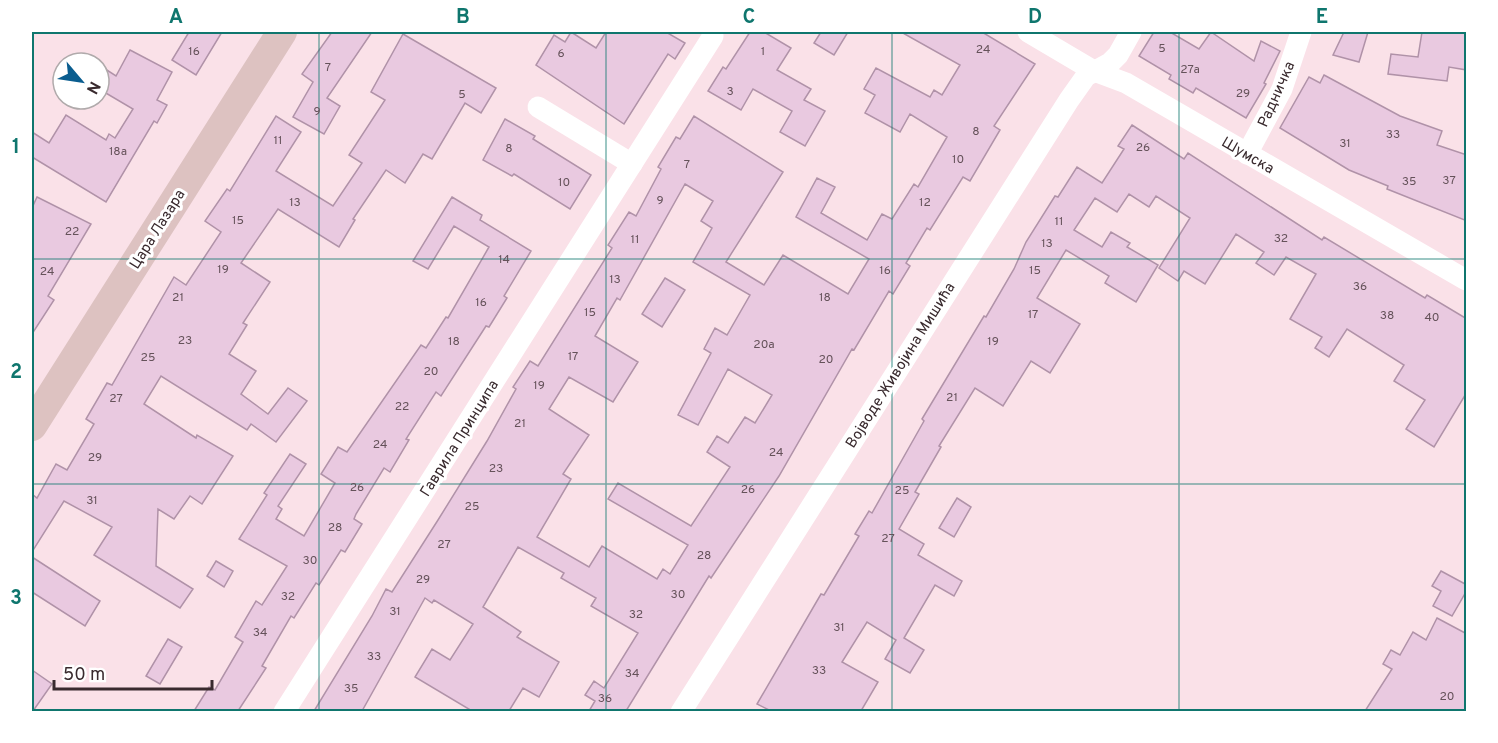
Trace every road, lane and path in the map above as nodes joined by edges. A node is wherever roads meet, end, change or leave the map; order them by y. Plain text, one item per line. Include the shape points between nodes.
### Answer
1 (282, 32) edge
2 (1028, 32) edge
3 (1131, 32) edge
4 (1301, 32) edge
5 (712, 36) dead end
6 (1094, 71) junction
7 (538, 107) dead end
8 (1246, 154) junction
9 (632, 164) junction
10 (1467, 280) edge
11 (32, 426) edge
12 (284, 711) edge
13 (681, 711) edge

1 - 11 main road, Цара Лазара
2 - 6 street, Шумска
3 - 6 street, Војводе Живојина Мишића via 1118,55
4 - 8 street, Радничка via 1282,89
5 - 9 street, Гаврила Принципа
6 - 8 street, Шумска via 1126,83
6 - 13 street, Војводе Живојина Мишића via 1069,100
7 - 9 street
8 - 10 street, Шумска
9 - 12 street, Гаврила Принципа

